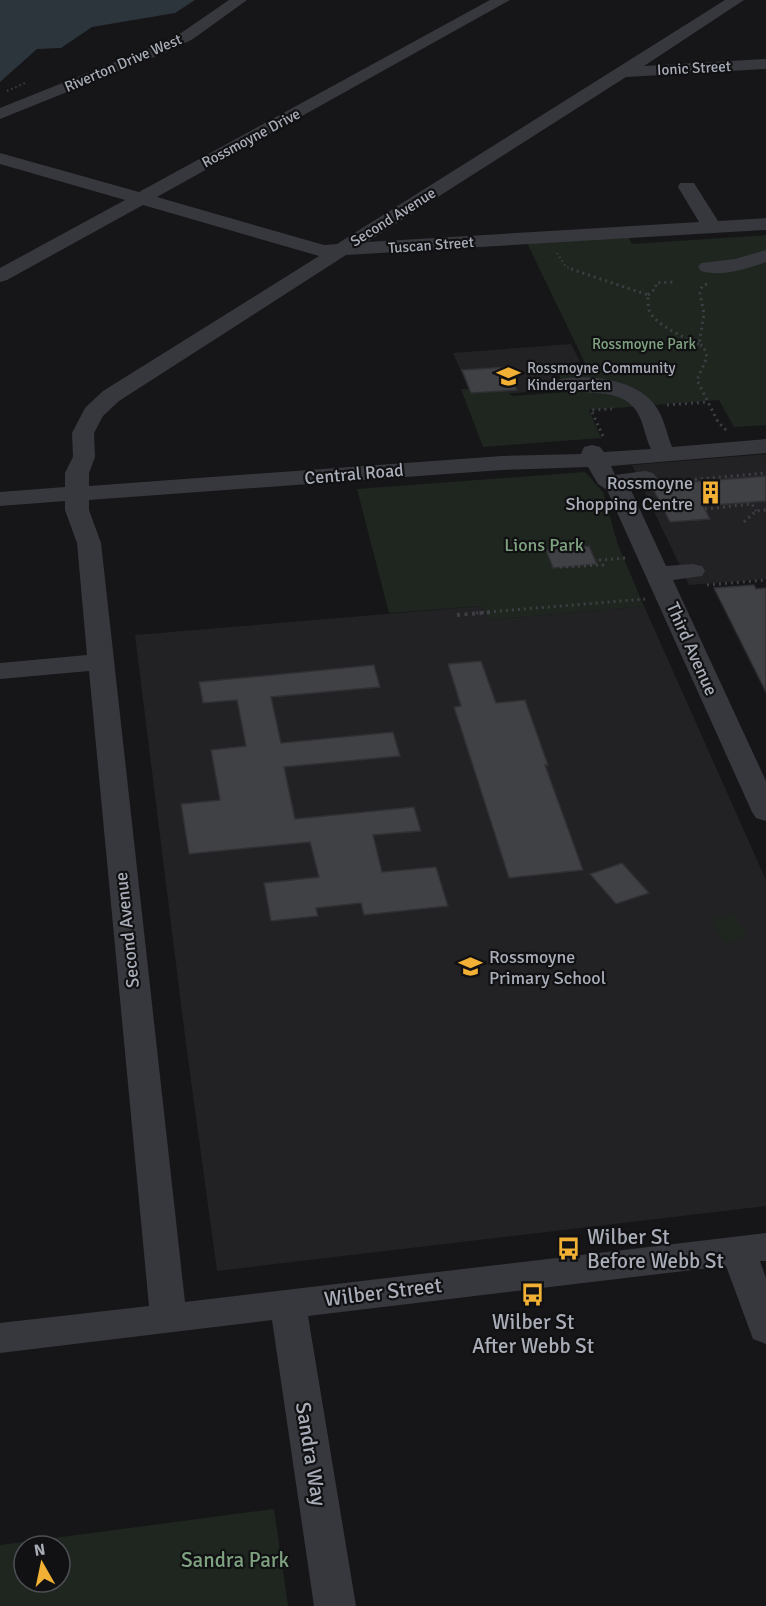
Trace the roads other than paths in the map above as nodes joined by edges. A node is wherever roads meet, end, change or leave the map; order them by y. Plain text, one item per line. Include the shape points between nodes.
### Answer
1 (239, 0) edge
2 (502, 0) edge
3 (736, 0) edge
4 (766, 64) edge
5 (622, 72) junction
6 (0, 114) edge
7 (0, 158) edge
8 (687, 187) dead end
9 (138, 198) junction
10 (766, 224) edge
11 (719, 227) junction
12 (343, 249) junction
13 (766, 255) edge
14 (709, 275) road end
15 (0, 276) edge
16 (564, 385) dead end
17 (766, 439) edge
18 (766, 446) edge
19 (661, 447) junction
20 (603, 455) junction
21 (88, 496) junction
22 (0, 499) edge
23 (0, 507) edge
24 (697, 578) road end
25 (655, 586) junction
26 (100, 662) junction
27 (0, 671) edge
28 (754, 758) edge
29 (766, 812) edge
30 (752, 1248) edge
31 (288, 1303) junction
32 (168, 1317) junction
33 (766, 1329) edge
34 (0, 1338) edge
35 (334, 1606) edge

1 - 6 street, Riverton Drive West via 163,48
2 - 9 street, Rossmoyne Drive
3 - 5 street, Second Avenue
4 - 5 street, Ionic Street
5 - 12 street, Second Avenue
7 - 9 street, Tuscan Street
8 - 11 street
9 - 12 street, Tuscan Street via 323,251
9 - 15 street, Rossmoyne Drive
10 - 11 street, Tuscan Street
11 - 12 street, Tuscan Street via 648,237
11 - 13 street via 738,245
12 - 21 street, Second Avenue via 111,396 93,413 83,433 84,457 77,473
13 - 14 street
16 - 19 street via 603,387 633,397 646,408
17 - 19 street, Central Road
18 - 20 street, Central Road
19 - 20 street, Central Road
20 - 21 street, Central Road
20 - 25 street, Third Avenue via 635,482
21 - 22 street, Central Road
21 - 23 street, Central Road
21 - 26 street, Second Avenue via 81,524 89,543
24 - 25 street
25 - 28 street, Third Avenue
26 - 27 street
26 - 32 street, Second Avenue
28 - 29 street, Third Avenue
30 - 31 street, Wilber Street
30 - 33 street
31 - 32 street, Wilber Street
31 - 35 street, Sandra Way
32 - 34 street, Wilber Street

